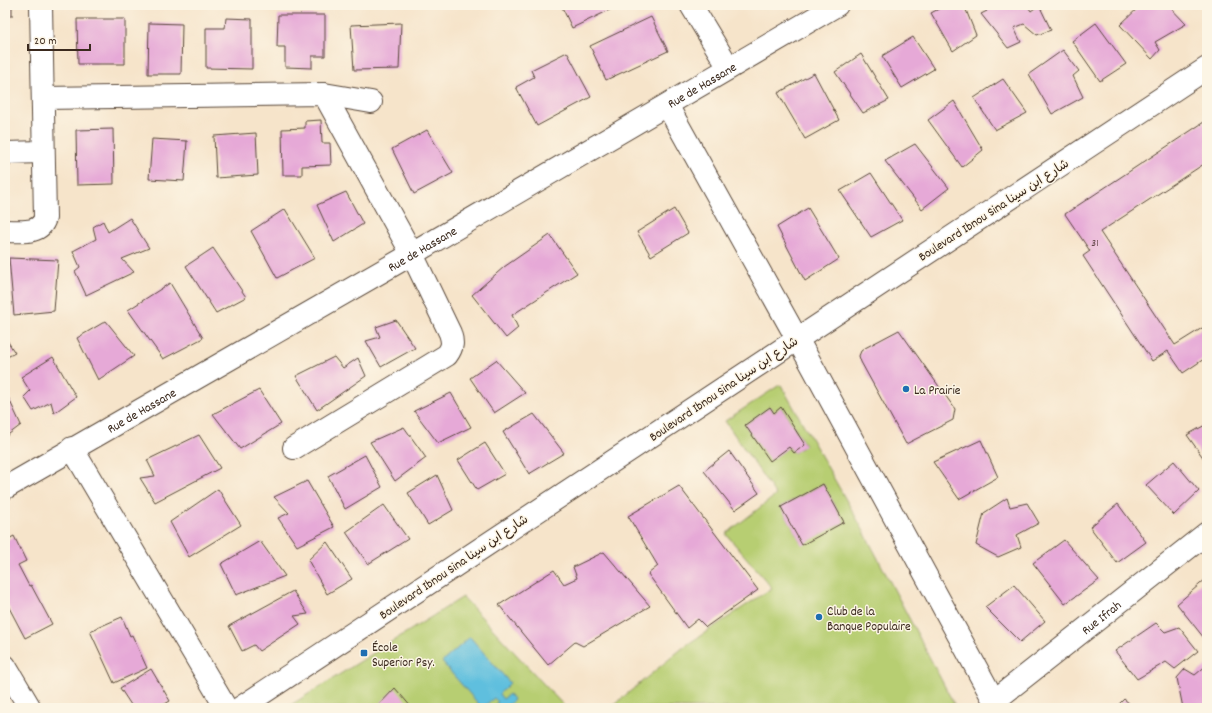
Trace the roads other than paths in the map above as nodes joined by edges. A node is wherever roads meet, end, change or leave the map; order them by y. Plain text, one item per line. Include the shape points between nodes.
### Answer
1 (41, 5) edge
2 (691, 5) edge
3 (837, 5) edge
4 (729, 68) junction
5 (1207, 68) edge
6 (324, 94) junction
7 (43, 98) junction
8 (371, 102) dead end
9 (667, 105) junction
10 (43, 152) junction
11 (5, 153) edge
12 (5, 231) edge
13 (412, 254) junction
14 (797, 338) junction
15 (72, 448) junction
16 (294, 448) dead end
17 (5, 488) edge
18 (1207, 533) edge
19 (8, 679) edge
20 (996, 704) edge
21 (30, 708) edge
22 (226, 708) edge
23 (240, 708) edge

1 - 7 street
2 - 4 street
3 - 4 street, Rue de Hassane
4 - 9 street, Rue de Hassane
5 - 14 street, Boulevard Ibnou Sina شارع ابن سينا
6 - 7 street
6 - 8 street
6 - 13 street
7 - 10 street
9 - 13 street, Rue de Hassane
9 - 14 street
10 - 11 street
10 - 12 street via 43,225 37,229
13 - 15 street, Rue de Hassane
13 - 16 street via 450,333 452,349 447,355
14 - 20 street
14 - 23 street, Boulevard Ibnou Sina شارع ابن سينا
15 - 17 street, Rue de Hassane
15 - 22 street
18 - 20 street, Rue Ifrah
19 - 21 street

